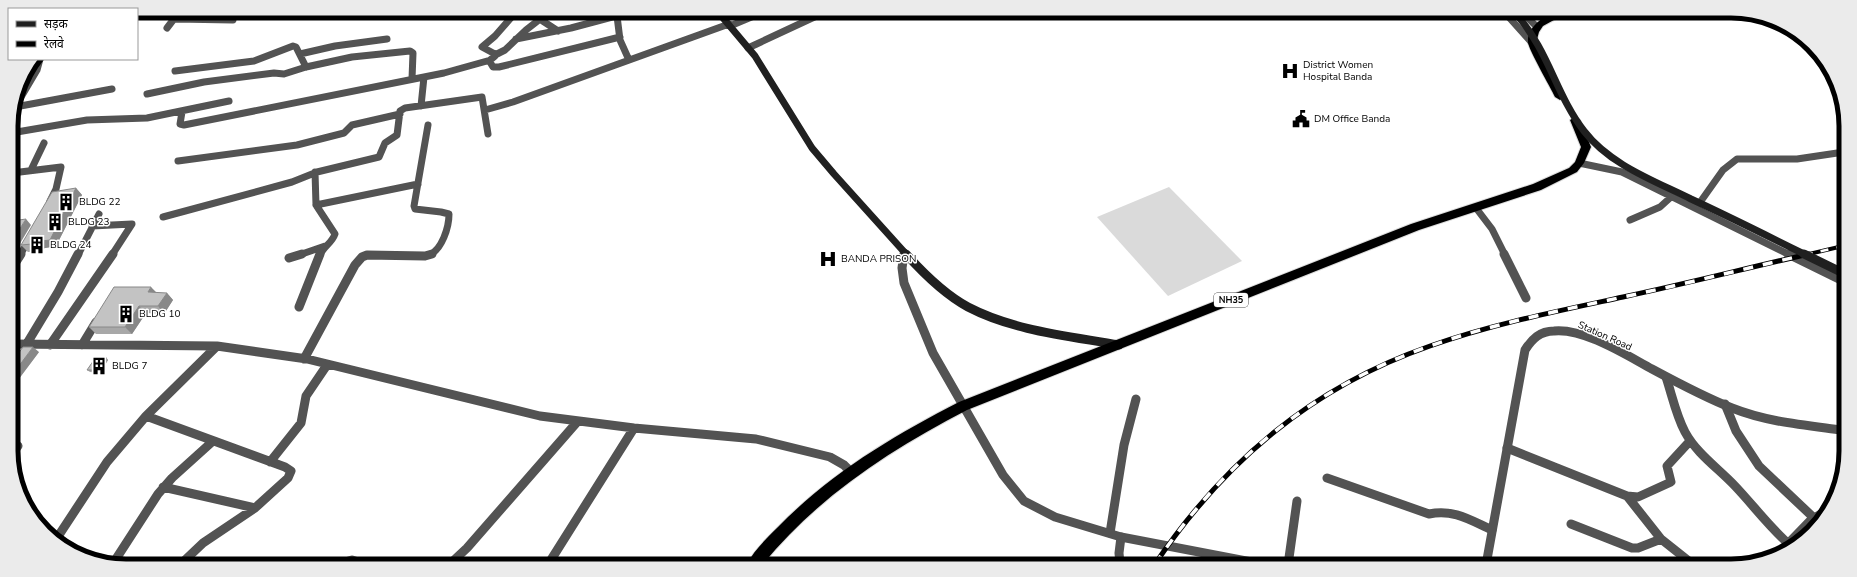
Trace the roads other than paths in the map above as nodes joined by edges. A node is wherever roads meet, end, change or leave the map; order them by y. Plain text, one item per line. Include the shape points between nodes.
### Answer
1 (510, 18) edge
2 (541, 18) joint
3 (609, 18) edge
4 (617, 18) edge
5 (724, 18) edge
6 (747, 18) edge
7 (812, 18) edge
8 (1510, 18) edge
9 (1519, 18) edge
10 (1528, 18) edge
11 (1551, 18) edge
12 (175, 19) joint
13 (233, 20) dead end
14 (730, 25) junction
15 (1537, 26) junction
16 (167, 28) dead end
17 (558, 31) junction
18 (620, 37) junction
19 (387, 39) dead end
20 (516, 40) junction
21 (1533, 40) junction
22 (748, 48) junction
23 (300, 54) junction
24 (495, 55) junction
25 (629, 60) junction
26 (40, 61) edge
27 (489, 61) junction
28 (306, 67) junction
29 (175, 71) dead end
30 (424, 77) junction
31 (412, 79) junction
32 (112, 89) dead end
33 (24, 91) edge
34 (147, 94) dead end
35 (229, 101) dead end
36 (421, 106) junction
37 (20, 107) edge
38 (485, 110) junction
39 (182, 112) junction
40 (400, 114) junction
41 (428, 125) dead end
42 (18, 131) edge
43 (488, 134) dead end
44 (44, 143) dead end
45 (1839, 153) edge
46 (178, 161) dead end
47 (1579, 163) junction
48 (31, 170) junction
49 (18, 172) edge
50 (315, 172) junction
51 (418, 184) junction
52 (1672, 197) junction
53 (316, 205) junction
54 (47, 208) edge
55 (1476, 208) junction
56 (1696, 209) junction
57 (99, 214) dead end
58 (163, 217) dead end
59 (1630, 220) dead end
60 (92, 226) junction
61 (32, 234) edge
62 (325, 246) junction
63 (904, 252) junction
64 (18, 258) edge
65 (290, 258) dead end
66 (1839, 271) edge
67 (1839, 279) edge
68 (1526, 298) dead end
69 (299, 307) dead end
70 (99, 318) edge
71 (18, 344) edge
72 (26, 345) junction
73 (50, 345) junction
74 (82, 345) junction
75 (1120, 345) junction
76 (216, 346) junction
77 (304, 359) junction
78 (328, 364) junction
79 (1666, 377) junction
80 (1136, 399) dead end
81 (1725, 404) junction
82 (963, 406) junction
83 (146, 416) junction
84 (578, 421) junction
85 (634, 428) junction
86 (1839, 430) edge
87 (213, 441) junction
88 (1690, 441) junction
89 (1507, 448) junction
90 (270, 462) junction
91 (851, 472) junction
92 (1327, 478) dead end
93 (164, 487) junction
94 (1627, 496) junction
95 (1297, 501) dead end
96 (255, 508) junction
97 (1814, 518) joint
98 (1571, 524) dead end
99 (1492, 530) junction
100 (1110, 533) junction
101 (59, 535) edge
102 (1121, 537) junction
103 (1661, 539) junction
104 (1793, 539) edge
105 (1785, 544) edge
106 (116, 558) edge
107 (185, 559) edge
108 (455, 559) edge
109 (552, 559) edge
110 (758, 559) edge
111 (1120, 559) edge
112 (1236, 559) edge
113 (1289, 559) edge
114 (1487, 559) edge
115 (1685, 559) edge

1 - 24 street via 482,48
2 - 17 street
2 - 20 street
3 - 17 street
4 - 18 street
5 - 14 main road
6 - 14 street
7 - 22 street
8 - 21 street
9 - 21 main road, bridge
10 - 15 street
11 - 15 highway
12 - 13 street
12 - 16 street
14 - 22 main road
14 - 25 street
15 - 21 highway via 1532,36
17 - 20 street
18 - 25 street
18 - 27 street via 499,67 493,67
19 - 23 street
20 - 24 street
21 - 47 highway via 1583,137 1586,147
21 - 66 main road, bridge via 1583,130 1609,155 1637,172
22 - 63 main road via 822,162
23 - 28 street
23 - 29 street via 293,46 254,61
24 - 27 street
25 - 38 street
26 - 33 street
27 - 30 street
28 - 31 street via 352,57 410,51 413,53
28 - 34 street via 284,74 204,82
30 - 31 street
30 - 36 street
31 - 39 street via 184,125 180,124
32 - 37 street
35 - 39 street
36 - 38 street via 478,97 483,99
36 - 40 street via 402,109
38 - 43 street
39 - 42 street via 147,118 78,121
40 - 46 street via 352,125 344,133 297,145
40 - 50 street via 397,135 385,143 379,157
41 - 51 street
44 - 48 street
45 - 56 street via 1791,160 1737,159 1723,170
47 - 52 street via 1622,172
47 - 55 highway, NH35 via 1573,170 1537,187
48 - 49 street
48 - 54 street via 61,167 56,189
50 - 53 street
50 - 58 street via 284,184
51 - 53 street
51 - 77 street via 414,206 416,209 445,212 450,216 437,250 425,256 373,254 362,257 355,265
52 - 56 street
52 - 59 street via 1656,209
53 - 62 street via 335,234 333,240
55 - 68 street via 1492,229
55 - 75 highway, NH35 via 1350,252
56 - 67 street
57 - 60 street
60 - 72 street via 58,292
60 - 73 street via 132,224
61 - 64 street
62 - 65 street
62 - 69 street
63 - 75 main road via 939,286 979,313 1033,329
63 - 82 street via 904,283 933,354
70 - 74 street
71 - 72 street
72 - 73 street
73 - 74 street
74 - 76 street
75 - 82 highway, NH35
76 - 77 street
76 - 83 street
77 - 78 street
78 - 84 street via 540,416
78 - 90 street via 306,396 301,423
79 - 81 street, Station Road
79 - 88 street via 1681,424
79 - 89 street, Station Road via 1579,334 1553,330 1537,335 1529,341 1525,350
80 - 100 street via 1124,445
81 - 86 street, Station Road via 1780,422
81 - 97 street via 1736,431 1759,466
82 - 91 highway, NH35 via 905,437
82 - 100 street via 1003,475 1024,501 1055,517
83 - 87 street
83 - 101 street via 96,477
84 - 85 street
84 - 108 street
85 - 91 street via 756,439 830,457
85 - 109 street
87 - 90 street
87 - 93 street
88 - 94 street via 1667,466 1670,482 1638,497
88 - 105 street via 1734,485
89 - 94 street
89 - 99 street, Station Road
90 - 96 street via 290,469 291,474
91 - 110 highway, NH35 via 799,513 773,538
92 - 99 street via 1428,514 1443,512 1458,515
93 - 96 street
93 - 106 street
94 - 103 street
95 - 113 street
96 - 107 street via 203,543
97 - 104 street
98 - 103 street via 1632,548
99 - 114 street, Station Road
100 - 102 street
102 - 111 street
102 - 112 street
103 - 115 street

